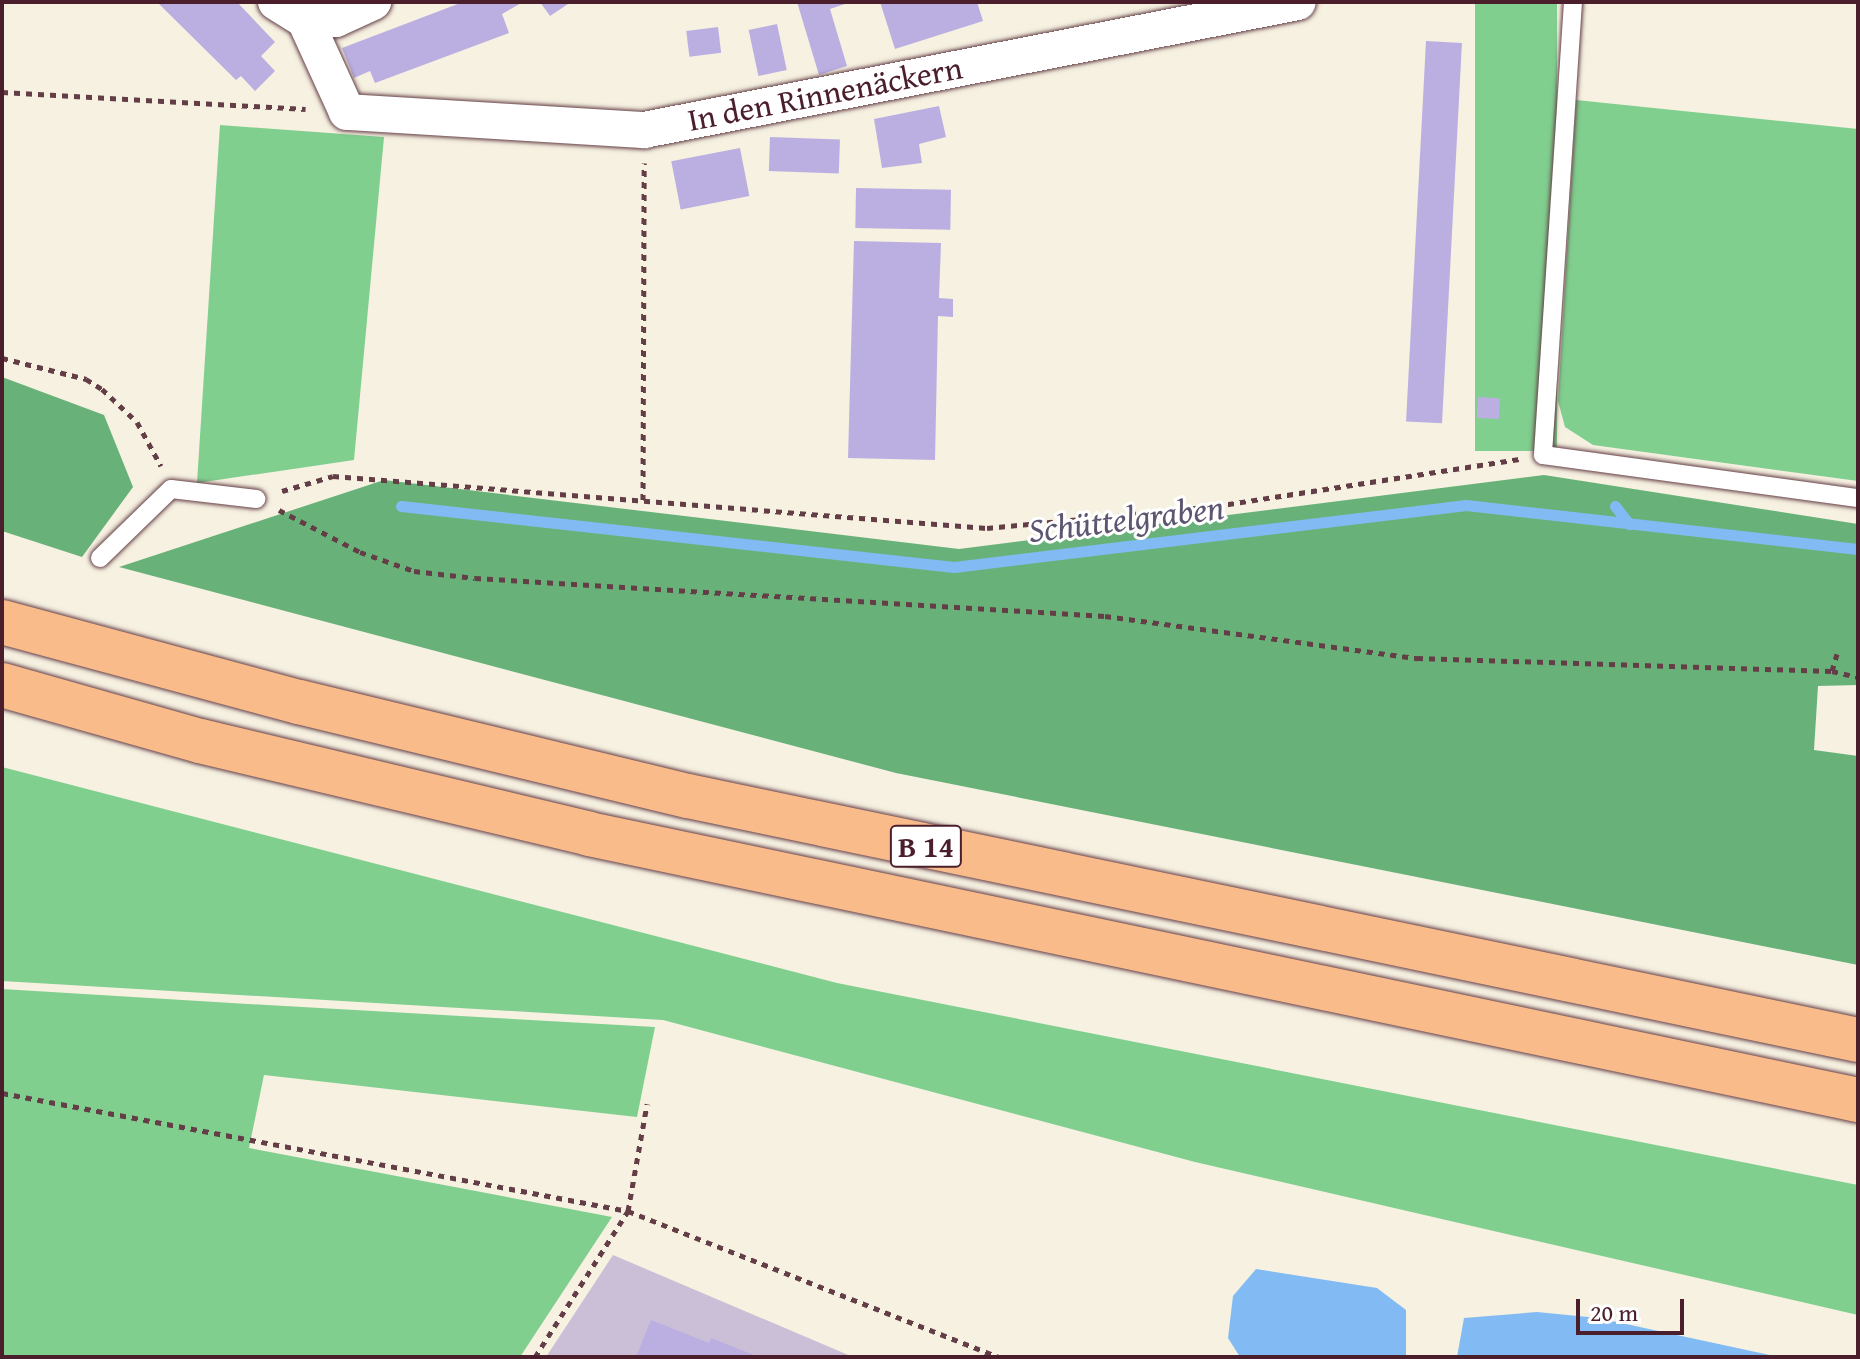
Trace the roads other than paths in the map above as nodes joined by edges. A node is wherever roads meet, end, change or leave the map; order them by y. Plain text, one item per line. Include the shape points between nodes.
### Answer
1 (373, 2) edge
2 (1298, 2) edge
3 (1573, 2) edge
4 (291, 11) edge
5 (1858, 498) edge
6 (256, 499) road end
7 (100, 558) dead end
8 (2, 622) edge
9 (2, 685) edge
10 (2, 695) edge
11 (57, 701) junction
12 (1858, 1040) edge
13 (1858, 1100) edge

1 - 4 street via 336,19
2 - 4 street, In den Rinnenäckern via 644,130 347,112
3 - 5 lane via 1543,455
6 - 7 lane via 171,489
8 - 12 highway, B 14 via 238,686 688,796
9 - 11 highway, B 14
10 - 11 highway
11 - 13 highway, B 14 via 200,741 589,834

